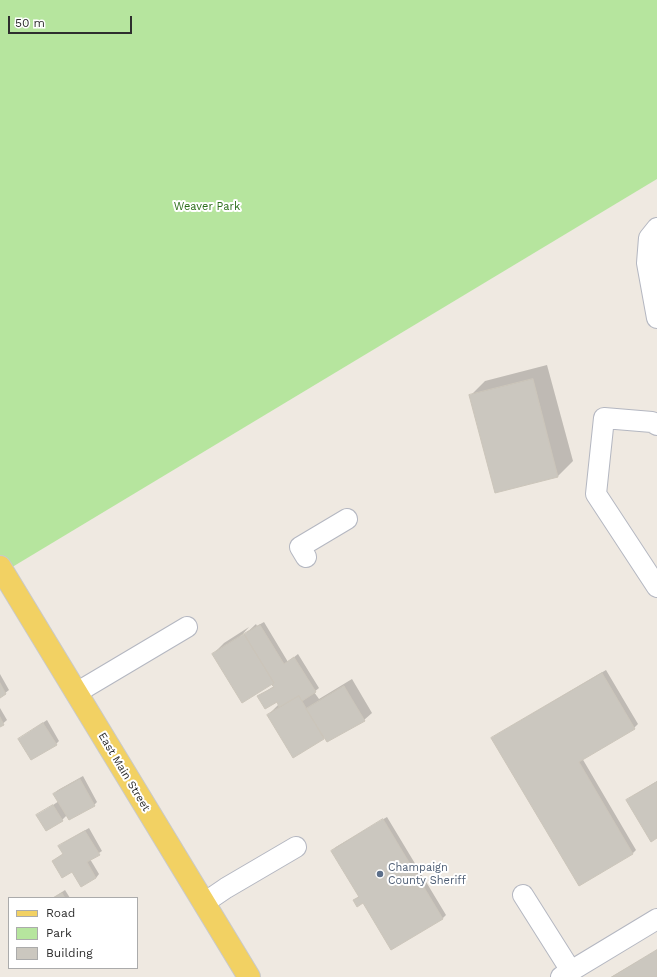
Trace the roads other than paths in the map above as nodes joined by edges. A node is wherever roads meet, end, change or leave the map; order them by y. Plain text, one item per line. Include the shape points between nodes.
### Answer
1 (657, 228) edge
2 (657, 318) edge
3 (657, 425) edge
4 (347, 519) dead end
5 (306, 557) dead end
6 (0, 567) edge
7 (657, 586) edge
8 (187, 627) dead end
9 (76, 693) junction
10 (296, 847) dead end
11 (523, 895) dead end
12 (204, 903) junction
13 (657, 919) edge
14 (566, 974) edge
15 (248, 977) edge

1 - 2 street via 649,238 647,263
3 - 7 street via 652,422 604,418 596,494
4 - 5 street via 300,547
6 - 9 main road, East Main Street
8 - 9 street
9 - 12 main road, East Main Street
10 - 12 street
11 - 14 street
12 - 15 main road, East Main Street
13 - 14 street

